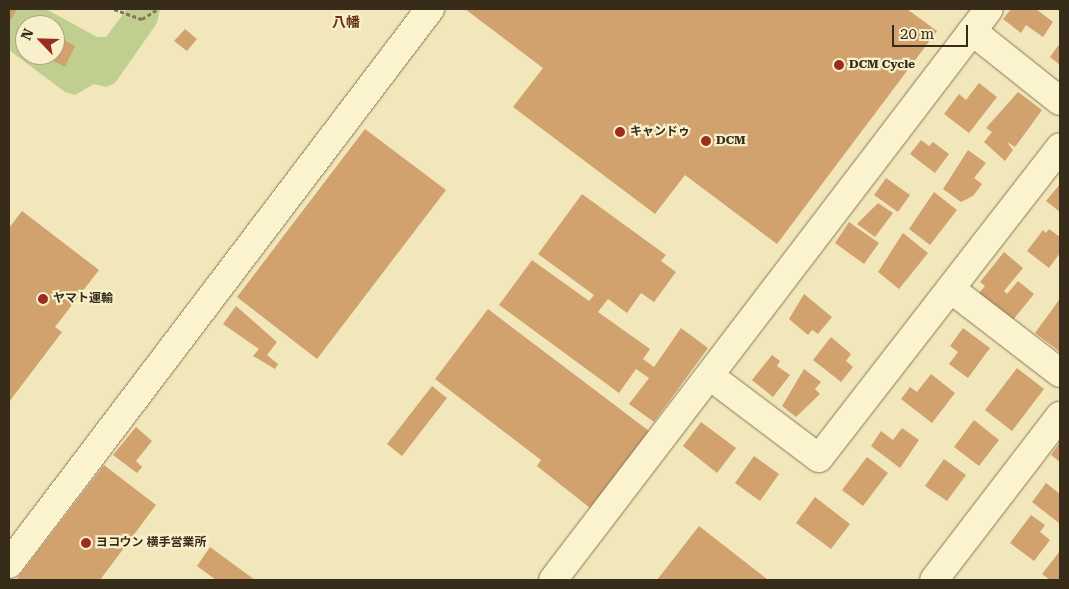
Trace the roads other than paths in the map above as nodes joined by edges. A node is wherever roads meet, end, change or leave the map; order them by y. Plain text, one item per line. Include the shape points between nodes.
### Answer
1 (430, 9) edge
2 (989, 9) edge
3 (972, 31) junction
4 (1060, 101) edge
5 (1060, 146) edge
6 (952, 290) junction
7 (1060, 373) edge
8 (710, 376) junction
9 (1060, 416) edge
10 (9, 564) edge
11 (553, 580) edge
12 (934, 580) edge

1 - 10 street
2 - 3 street
3 - 4 street
3 - 8 street
5 - 6 street
6 - 7 street
6 - 8 street via 819,458
8 - 11 street
9 - 12 street

